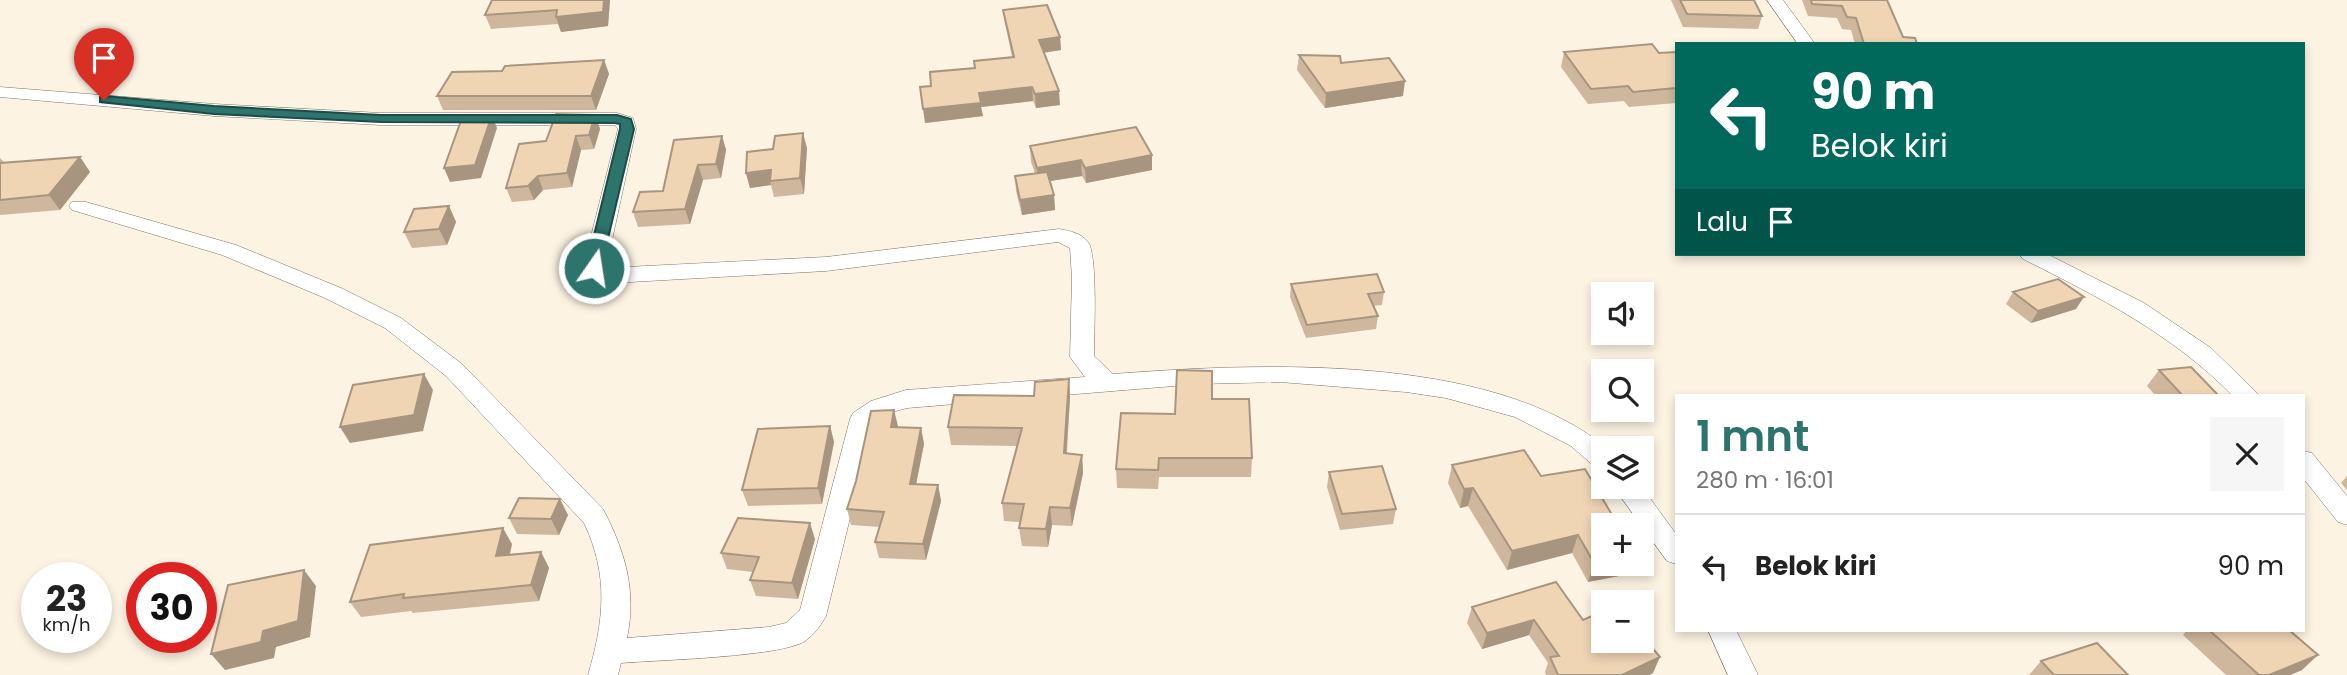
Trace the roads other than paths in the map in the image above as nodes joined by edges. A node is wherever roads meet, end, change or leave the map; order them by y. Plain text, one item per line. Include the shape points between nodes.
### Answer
1 (1776, 0) edge
2 (1806, 42) edge
3 (0, 92) edge
4 (79, 206) dead end
5 (2033, 256) edge
6 (1107, 382) junction
7 (2246, 394) edge
8 (1591, 449) edge
9 (2305, 462) edge
10 (1636, 499) edge
11 (2347, 515) edge
12 (1675, 552) edge
13 (1723, 632) edge
14 (606, 663) edge
15 (1743, 675) edge

1 - 2 street
3 - 6 street via 381,118 617,119 626,122 627,129 594,268 599,273 612,276 826,264 1059,235 1080,246 1082,357
4 - 14 street via 229,250 333,293 393,323 454,370 594,516 616,564 618,611
5 - 7 street via 2170,329
6 - 8 street via 1280,374 1446,390 1522,410
6 - 14 street via 906,399 869,413 859,429 812,616 794,633 769,639
9 - 11 street
10 - 12 street
13 - 15 street

